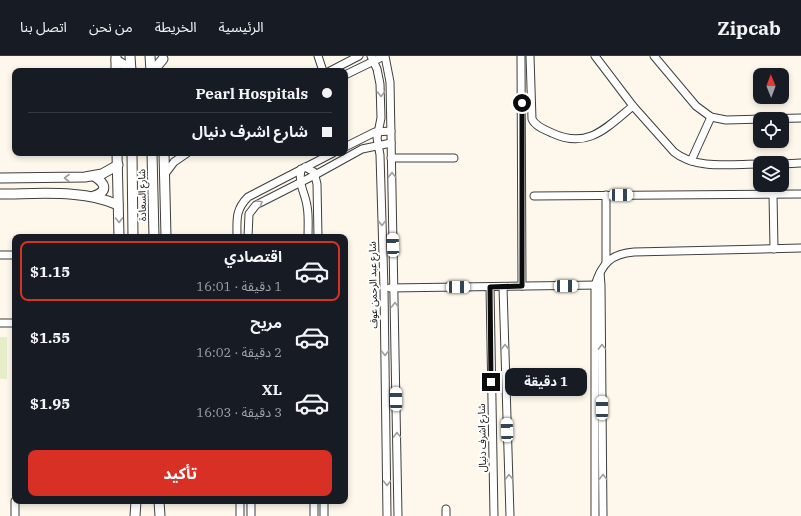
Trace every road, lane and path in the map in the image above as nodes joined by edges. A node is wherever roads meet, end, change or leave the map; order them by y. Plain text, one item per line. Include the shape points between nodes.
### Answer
1 (130, 56) edge
2 (150, 56) edge
3 (318, 56) edge
4 (359, 56) edge
5 (384, 56) edge
6 (521, 56) edge
7 (530, 56) edge
8 (595, 56) edge
9 (654, 56) edge
10 (116, 58) edge
11 (163, 58) edge
12 (373, 59) edge
13 (128, 68) edge
14 (131, 68) edge
15 (152, 68) edge
16 (155, 68) edge
17 (322, 68) edge
18 (336, 68) edge
19 (348, 74) edge
20 (521, 76) junction
21 (531, 76) junction
22 (522, 88) junction
23 (532, 88) junction
24 (633, 106) junction
25 (711, 117) junction
26 (801, 118) edge
27 (379, 131) junction
28 (391, 131) junction
29 (391, 143) junction
30 (348, 146) edge
31 (378, 146) junction
32 (117, 156) edge
33 (132, 156) edge
34 (152, 156) edge
35 (164, 156) edge
36 (183, 156) edge
37 (327, 156) edge
38 (391, 158) junction
39 (454, 158) dead end
40 (691, 161) junction
41 (801, 163) edge
42 (753, 164) edge
43 (789, 164) edge
44 (118, 165) junction
45 (303, 168) junction
46 (165, 174) junction
47 (315, 175) junction
48 (94, 176) junction
49 (0, 178) edge
50 (300, 182) junction
51 (0, 194) edge
52 (773, 194) junction
53 (801, 194) edge
54 (606, 195) junction
55 (94, 196) junction
56 (534, 196) dead end
57 (118, 205) junction
58 (237, 218) junction
59 (248, 220) junction
60 (119, 234) edge
61 (133, 234) edge
62 (154, 234) edge
63 (166, 234) edge
64 (237, 234) edge
65 (248, 234) edge
66 (308, 234) edge
67 (318, 234) edge
68 (801, 248) edge
69 (774, 249) junction
70 (0, 255) edge
71 (12, 255) edge
72 (606, 263) junction
73 (598, 285) junction
74 (522, 286) junction
75 (490, 287) junction
76 (503, 287) junction
77 (384, 288) junction
78 (394, 288) junction
79 (0, 323) edge
80 (12, 323) edge
81 (15, 504) edge
82 (136, 504) edge
83 (158, 504) edge
84 (240, 504) edge
85 (251, 504) edge
86 (314, 504) edge
87 (324, 504) edge
88 (15, 516) edge
89 (135, 516) edge
90 (160, 516) edge
91 (240, 516) edge
92 (251, 516) edge
93 (314, 516) edge
94 (324, 516) edge
95 (387, 516) edge
96 (398, 516) edge
97 (494, 516) edge
98 (510, 516) edge
99 (595, 516) edge
100 (603, 516) edge

1 - 14 street
2 - 15 street
3 - 17 street
4 - 18 street
5 - 12 street
5 - 28 street, شارع عبد الرحمن عوف via 390,82
6 - 20 street
7 - 21 street
8 - 24 street
9 - 25 street via 696,106
10 - 13 street
11 - 16 street
12 - 19 street
12 -> 27 street, شارع عبد الرحمن عوف via 381,91
20 - 21 street
20 - 22 street
21 - 23 street
22 - 23 street
22 - 74 street
23 - 24 street via 533,121 548,132 565,138 583,139 601,132
24 - 40 street via 674,152
25 - 26 street via 726,120
25 - 40 street
27 - 28 street
27 - 30 street
27 - 31 street, شارع عبد الرحمن عوف
28 - 29 street, شارع عبد الرحمن عوف
29 - 31 street
29 - 38 street, شارع عبد الرحمن عوف
31 - 47 street via 362,149
31 -> 77 street, شارع عبد الرحمن عوف
32 - 44 street
33 - 61 street, شارع السعادة
34 - 62 street, شارع السعادة
35 - 46 street
36 - 46 street
37 - 45 street
38 - 39 street
78 -> 38 street, شارع عبد الرحمن عوف
40 - 42 street via 708,164
41 - 43 street
44 - 48 street
44 - 57 street
45 - 47 street via 311,170
45 - 50 street
45 - 58 street via 248,197 238,210
46 - 63 street
47 - 50 street
47 - 67 street via 318,188
48 -> 49 street
48 - 55 street via 103,182 104,186 101,194
59 -> 50 street via 256,205
50 - 66 street via 308,208
51 - 55 street
52 - 53 street
52 - 54 street
52 - 69 street
54 - 56 street
54 - 72 street
55 - 57 street
57 -> 60 street
58 - 59 street
58 - 64 street
59 - 65 street
68 - 69 street
69 - 72 street via 634,252 614,256
70 - 71 street
72 - 73 street via 600,271
73 - 74 street
73 - 99 street
100 -> 73 street
74 - 76 street
75 - 76 street
75 - 78 street
75 - 97 street, شارع اشرف دنيال
98 -> 76 street
77 - 78 street
77 -> 95 street, شارع عبد الرحمن عوف
96 -> 78 street, شارع عبد الرحمن عوف
79 - 80 street
81 - 88 street
82 - 89 street
83 - 90 street
84 - 91 street
85 - 92 street
86 - 93 street
87 - 94 street

